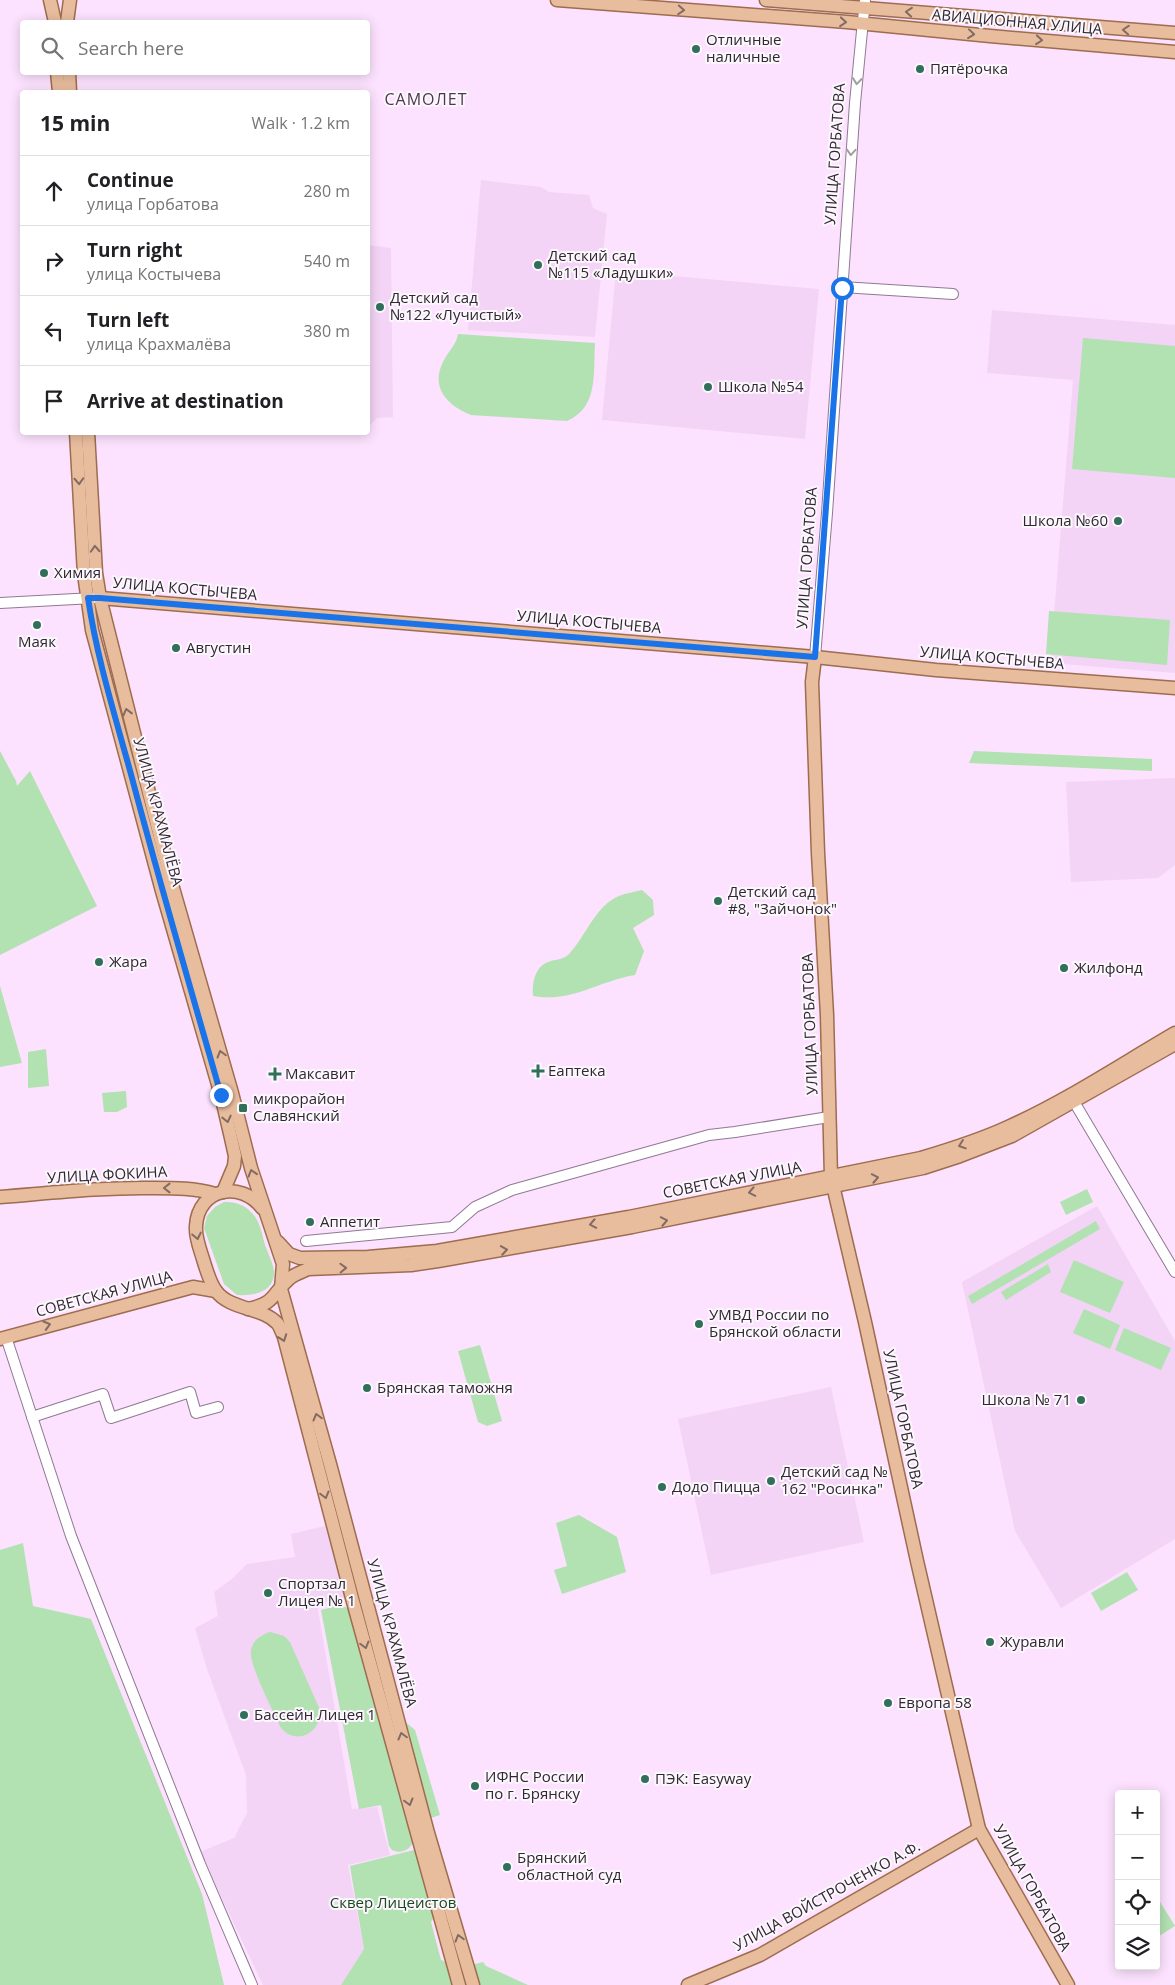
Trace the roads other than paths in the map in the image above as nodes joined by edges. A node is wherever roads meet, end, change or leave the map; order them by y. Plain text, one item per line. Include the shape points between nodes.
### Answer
1 (50, 0) edge
2 (70, 0) edge
3 (557, 0) edge
4 (766, 0) edge
5 (580, 1) edge
6 (865, 4) edge
7 (55, 20) edge
8 (67, 20) edge
9 (863, 24) junction
10 (1175, 33) edge
11 (1175, 52) edge
12 (58, 75) edge
13 (69, 75) edge
14 (58, 90) edge
15 (70, 90) edge
16 (842, 288) junction
17 (953, 294) dead end
18 (76, 435) edge
19 (88, 435) edge
20 (94, 598) junction
21 (0, 603) edge
22 (815, 657) junction
23 (1175, 688) edge
24 (1175, 1033) edge
25 (1175, 1044) edge
26 (1072, 1098) junction
27 (829, 1117) junction
28 (833, 1181) junction
29 (219, 1193) junction
30 (0, 1197) edge
31 (264, 1210) junction
32 (274, 1238) junction
33 (306, 1241) dead end
34 (1175, 1272) edge
35 (281, 1289) junction
36 (216, 1291) junction
37 (248, 1308) junction
38 (3, 1338) edge
39 (218, 1406) dead end
40 (32, 1417) junction
41 (979, 1829) junction
42 (252, 1985) edge
43 (459, 1985) edge
44 (473, 1985) edge
45 (688, 1985) edge
46 (1068, 1985) edge

1 - 7 main road
2 - 8 main road
3 - 5 main road, АВИАЦИОННАЯ УЛИЦА
4 - 6 main road, АВИАЦИОННАЯ УЛИЦА
5 -> 9 main road, АВИАЦИОННАЯ УЛИЦА
6 - 9 street, УЛИЦА ГОРБАТОВА
10 -> 6 main road, АВИАЦИОННАЯ УЛИЦА
9 -> 11 main road, АВИАЦИОННАЯ УЛИЦА
9 -> 16 street, УЛИЦА ГОРБАТОВА via 854,104
12 - 14 main road
13 - 15 main road
16 - 17 street
16 - 22 street, УЛИЦА ГОРБАТОВА
18 -> 20 main road, УЛИЦА КРАХМАЛЁВА via 84,574
20 -> 19 main road, УЛИЦА КРАХМАЛЁВА via 96,573
20 - 21 street, УЛИЦА КОСТЫЧЕВА
20 - 22 main road, УЛИЦА КОСТЫЧЕВА
20 -> 29 main road, УЛИЦА КРАХМАЛЁВА via 92,630 235,1156 234,1166
31 -> 20 main road, УЛИЦА КРАХМАЛЁВА
22 - 23 main road, УЛИЦА КОСТЫЧЕВА via 936,670
22 - 27 main road, УЛИЦА ГОРБАТОВА via 812,682
24 - 26 main road, СОВЕТСКАЯ УЛИЦА
25 - 26 main road, СОВЕТСКАЯ УЛИЦА
26 - 28 main road, СОВЕТСКАЯ УЛИЦА via 959,1146
26 - 34 street
27 - 28 main road, УЛИЦА ГОРБАТОВА
27 - 33 street via 708,1135 512,1190 476,1207 452,1227
28 -> 32 main road, СОВЕТСКАЯ УЛИЦА via 410,1254 300,1258 289,1254
35 -> 28 main road, СОВЕТСКАЯ УЛИЦА via 295,1274 308,1269 438,1262 586,1236
28 - 41 main road, УЛИЦА ГОРБАТОВА
29 -> 30 main road, УЛИЦА ФОКИНА via 189,1188 127,1188
29 - 31 main road via 233,1190 245,1193
29 -> 36 main road via 202,1207 196,1225 206,1269
31 - 32 main road
32 - 35 main road via 283,1264
35 - 37 main road via 272,1300
44 -> 35 main road, УЛИЦА КРАХМАЛЁВА via 428,1834
36 - 37 main road via 231,1302
38 -> 36 main road, СОВЕТСКАЯ УЛИЦА via 193,1288
37 -> 43 main road via 277,1323 284,1337
38 - 40 street
39 - 40 street via 196,1413 190,1392 111,1418 103,1394
40 - 42 street via 71,1536 133,1698
41 - 45 main road, УЛИЦА ВОЙСТРОЧЕНКО А.Ф. via 760,1955
41 - 46 main road, УЛИЦА ГОРБАТОВА

